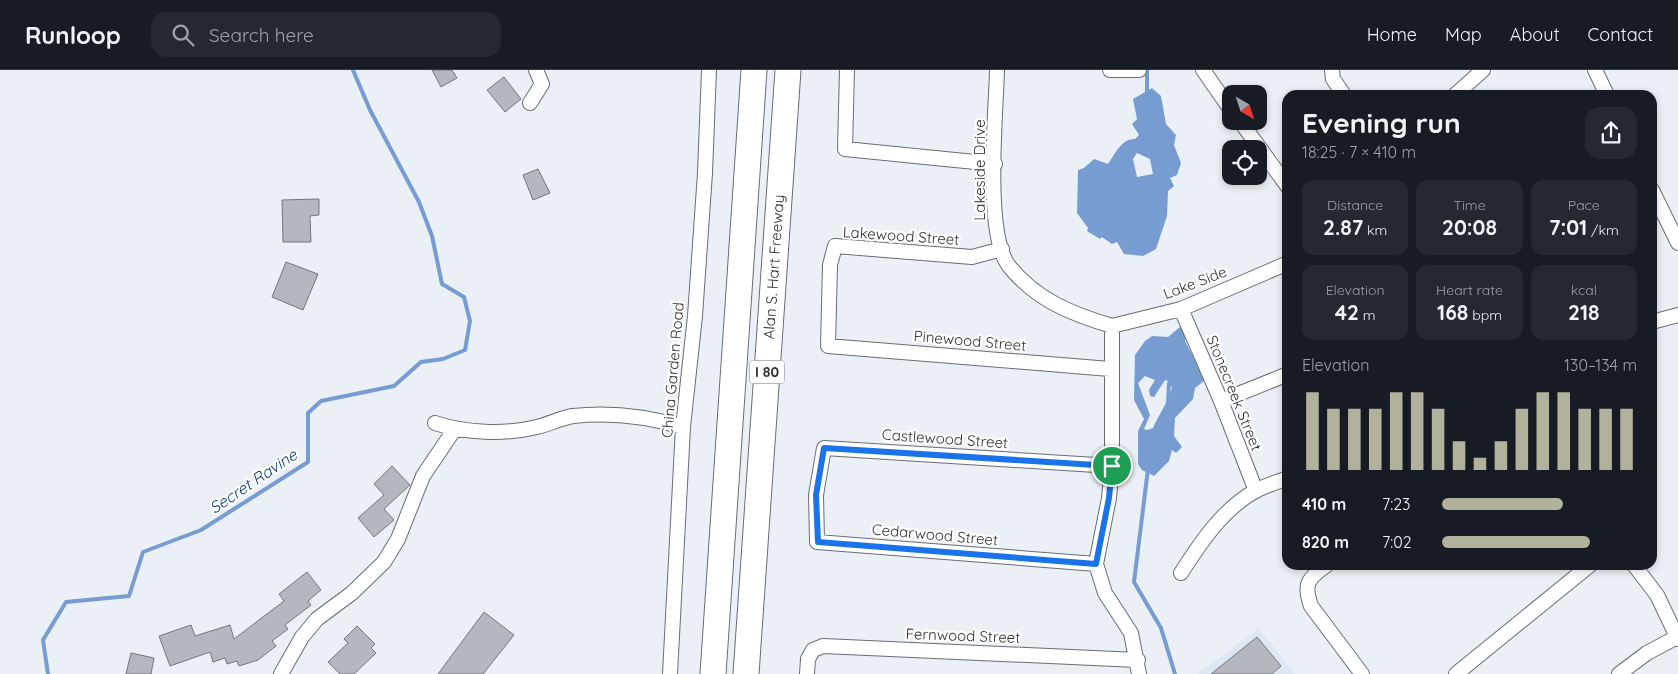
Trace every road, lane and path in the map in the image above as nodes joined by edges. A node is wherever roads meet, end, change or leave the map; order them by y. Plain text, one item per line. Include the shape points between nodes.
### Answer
1 (536, 70) edge
2 (709, 70) edge
3 (754, 70) edge
4 (788, 70) edge
5 (847, 70) edge
6 (997, 70) edge
7 (1110, 70) edge
8 (1139, 70) edge
9 (1202, 70) edge
10 (1332, 70) edge
11 (1483, 70) edge
12 (1594, 70) edge
13 (1341, 90) edge
14 (1461, 90) edge
15 (1604, 90) edge
16 (1222, 98) edge
17 (530, 103) dead end
18 (1247, 130) edge
19 (995, 164) junction
20 (1282, 179) edge
21 (1657, 200) edge
22 (1678, 243) edge
23 (1002, 249) junction
24 (1282, 266) edge
25 (1181, 309) junction
26 (1678, 315) edge
27 (1657, 321) edge
28 (1112, 326) junction
29 (828, 346) joint
30 (1110, 369) junction
31 (1282, 376) edge
32 (1221, 401) junction
33 (435, 423) dead end
34 (683, 427) junction
35 (454, 430) junction
36 (1112, 466) junction
37 (1282, 480) edge
38 (1256, 490) junction
39 (816, 495) joint
40 (1096, 564) junction
41 (1321, 570) edge
42 (1584, 570) edge
43 (1638, 570) edge
44 (1181, 573) dead end
45 (1678, 638) edge
46 (1138, 667) edge
47 (281, 674) edge
48 (670, 674) edge
49 (713, 674) edge
50 (746, 674) edge
51 (807, 674) edge
52 (1362, 674) edge
53 (1456, 674) edge
54 (1619, 674) edge

1 - 17 street via 542,84
2 - 34 street, China Garden Road via 705,182
3 - 49 highway, I 80
4 - 50 highway, Alan S. Hart Freeway / I 80
5 - 19 street via 845,149
6 - 19 street, Lakeside Drive
7 - 8 street
9 - 16 street
10 - 13 street via 1333,79
11 - 14 street
12 - 15 street
18 - 20 street
19 - 23 street, Lakeside Drive via 993,195 996,229
21 - 22 street
23 - 28 street, Lakeside Drive via 1008,264 1038,295 1074,314
23 - 29 street, Lakewood Street via 972,258 835,246 830,265
24 - 25 street, Lake Side
25 - 28 street, Lake Side
25 - 32 street, Stonecreek Street
26 - 27 street
28 - 30 street
29 - 30 street, Pinewood Street
30 - 36 street via 1114,434
31 - 32 street
32 - 38 street, Stonecreek Street
33 - 35 street
34 - 35 street via 663,421 604,415 572,416 536,428
34 - 48 street, China Garden Road
35 - 47 street via 423,476 398,539 384,562 352,593 317,619 302,637
36 - 39 street, Castlewood Street via 824,448
36 - 40 street
37 - 38 street
38 - 44 street via 1233,506 1213,527
39 - 40 street, Cedarwood Street via 818,542
40 - 46 street via 1105,593 1131,633
41 - 52 street via 1306,588 1311,606
42 - 53 street
43 - 45 street via 1657,595
45 - 54 street via 1647,653
46 - 51 street, Fernwood Street via 823,646 813,650 808,659

